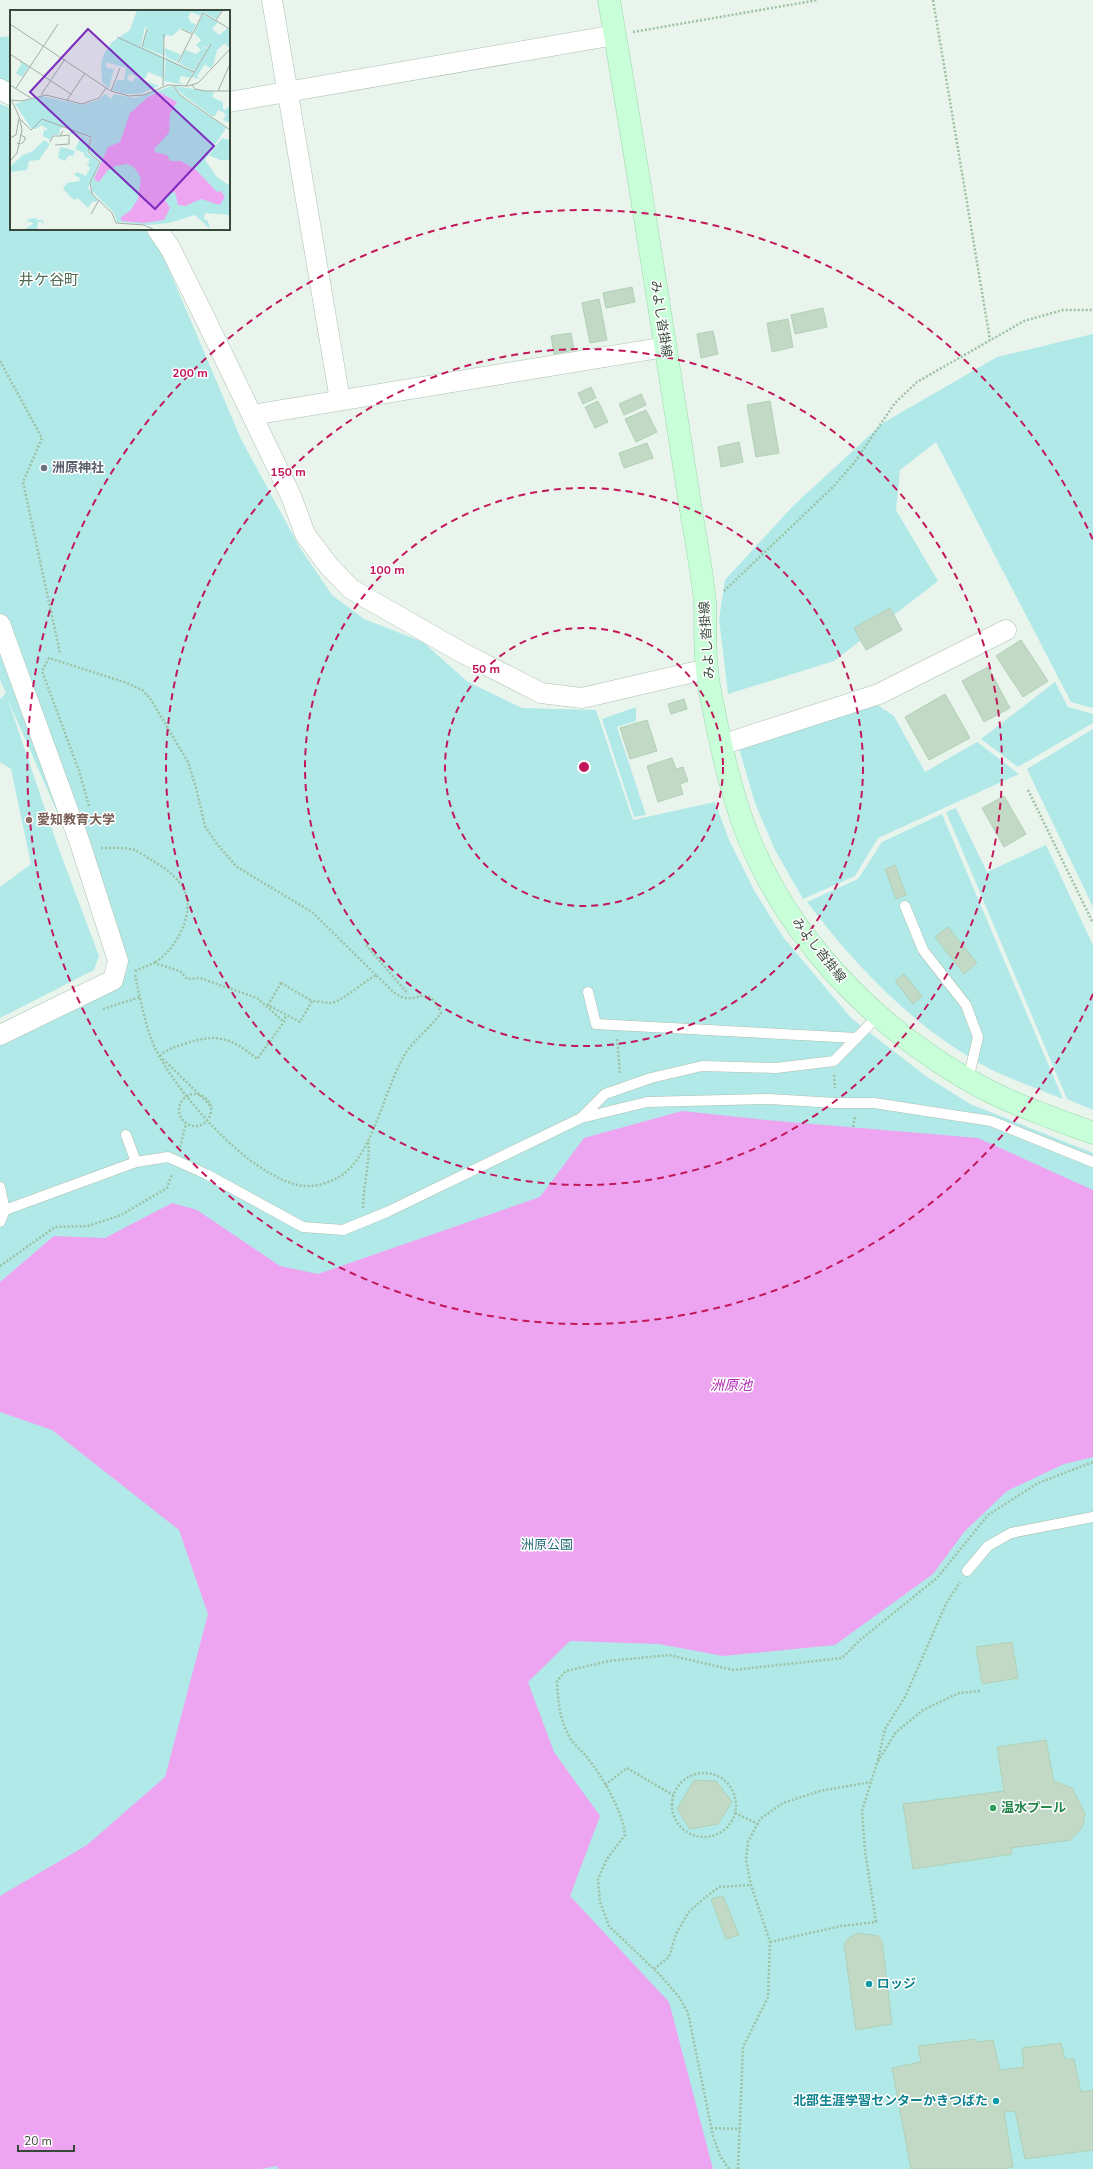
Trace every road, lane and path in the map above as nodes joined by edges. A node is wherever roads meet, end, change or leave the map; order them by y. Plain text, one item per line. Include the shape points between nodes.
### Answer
1 (272, 0) edge
2 (609, 0) edge
3 (818, 0) edge
4 (933, 0) edge
5 (615, 35) junction
6 (0, 89) edge
7 (288, 92) junction
8 (10, 94) edge
9 (230, 102) edge
10 (158, 230) edge
11 (1093, 310) edge
12 (990, 340) junction
13 (666, 347) junction
14 (0, 361) edge
15 (340, 400) junction
16 (252, 415) junction
17 (704, 599) junction
18 (0, 624) edge
19 (1006, 630) dead end
20 (60, 653) dead end
21 (707, 670) junction
22 (721, 745) junction
23 (1028, 790) dead end
24 (91, 813) dead end
25 (99, 841) dead end
26 (101, 848) junction
27 (103, 855) dead end
28 (905, 906) dead end
29 (1093, 923) edge
30 (366, 945) dead end
31 (132, 964) dead end
32 (154, 964) junction
33 (135, 971) junction
34 (376, 975) junction
35 (588, 992) dead end
36 (408, 994) dead end
37 (140, 997) junction
38 (312, 1001) junction
39 (102, 1009) dead end
40 (286, 1015) junction
41 (878, 1016) junction
42 (284, 1022) junction
43 (616, 1026) junction
44 (0, 1035) edge
45 (857, 1038) junction
46 (159, 1055) junction
47 (834, 1061) junction
48 (968, 1080) junction
49 (622, 1088) junction
50 (836, 1103) junction
51 (212, 1107) junction
52 (580, 1118) junction
53 (186, 1124) junction
54 (1093, 1134) edge
55 (126, 1136) dead end
56 (368, 1139) junction
57 (177, 1161) junction
58 (136, 1162) junction
59 (1093, 1162) edge
60 (0, 1187) edge
61 (5, 1210) junction
62 (364, 1221) junction
63 (0, 1222) edge
64 (0, 1266) edge
65 (1093, 1462) edge
66 (1093, 1517) edge
67 (967, 1571) joint
68 (980, 1691) dead end
69 (877, 1762) junction
70 (871, 1782) junction
71 (605, 1785) junction
72 (673, 1795) junction
73 (735, 1812) junction
74 (758, 1824) junction
75 (752, 1884) junction
76 (770, 1942) junction
77 (654, 1969) junction
78 (711, 2128) junction
79 (740, 2129) junction
80 (729, 2169) edge
81 (738, 2169) edge

1 - 7 street
2 - 5 main road, みよし沓掛線
3 - 5 path
4 - 12 path
5 - 7 street
5 - 13 main road, みよし沓掛線
6 - 8 street
7 - 9 street
7 - 15 street
10 - 16 street via 170,248
11 - 12 path via 1063,310 1038,316
12 - 17 path via 907,390 854,463 833,487 720,595
13 - 15 street
13 - 17 main road, みよし沓掛線
14 - 20 path via 42,438 23,482
15 - 16 street
16 - 21 street via 291,496 305,534 328,565 351,589 458,651 540,693 582,698
17 - 21 main road, みよし沓掛線
18 - 44 street via 80,843 118,961 113,980
19 - 22 street via 879,694
21 - 22 main road, みよし沓掛線
22 - 41 main road, みよし沓掛線 via 746,831 769,878 792,917 822,957
23 - 29 path
24 - 34 path via 79,771 42,671 49,658 142,690 150,698 188,762 205,826 217,844 237,867 312,912
25 - 26 path
26 - 27 path
26 - 32 path via 135,850 169,871 179,879 184,889 186,920 174,944
28 - 48 lane via 923,950 966,1005 978,1037
30 - 36 path
31 - 33 path
32 - 33 path
32 - 42 path via 180,971 187,979 200,978 257,998
33 - 37 path
34 - 38 path via 331,1003
34 - 56 path via 401,997 427,996 437,1004 441,1013 407,1052
35 - 43 lane via 596,1024
37 - 39 path
37 - 46 path
38 - 40 path via 300,1022
38 - 40 path via 281,983 268,1005
40 - 42 path
41 - 45 lane
41 - 48 main road, みよし沓掛線 via 917,1048
42 - 46 path via 257,1059 236,1043 222,1037 199,1038
43 - 45 lane
43 - 49 path
45 - 47 lane
46 - 51 path
46 - 56 path via 186,1096 242,1155 273,1174 298,1185 317,1185 331,1181 346,1172
47 - 49 lane via 776,1068 702,1066
47 - 50 path
48 - 54 main road, みよし沓掛線 via 1025,1107
49 - 52 lane via 605,1094
50 - 52 lane via 769,1099 647,1102
50 - 59 lane via 874,1103 991,1121
51 - 53 path via 212,1113 206,1122 196,1127
51 - 53 path via 201,1095 186,1096 179,1110
52 - 62 lane
53 - 57 path
55 - 58 lane
56 - 62 path via 370,1152 362,1207
57 - 58 lane via 168,1157
57 - 62 lane via 303,1227 343,1230
57 - 64 path via 167,1188 121,1215 88,1226 55,1227
58 - 61 lane
60 - 61 lane
61 - 63 lane
65 - 71 path via 1038,1483 988,1515 937,1578 860,1640 842,1658 734,1670 669,1656 609,1661 566,1671 558,1681 559,1713 568,1736 587,1757
66 - 67 lane via 1011,1533 988,1546
67 - 69 path via 946,1604 905,1697 885,1729
68 - 69 path via 959,1693 923,1710 896,1732
69 - 70 path
70 - 74 path via 820,1791 783,1803 760,1819
70 - 76 path via 862,1811 864,1851 876,1922 841,1926
71 - 72 path via 627,1768
71 - 77 path via 623,1819 624,1835 606,1859 598,1878 600,1902 609,1926
72 - 73 path via 680,1782 688,1776 698,1772 709,1773 719,1776 730,1787 736,1802
72 - 73 path via 672,1812 676,1822 693,1835 714,1836 724,1831
73 - 74 path
74 - 75 path via 748,1842 746,1860
75 - 76 path
75 - 77 path via 719,1887 702,1900 688,1913 676,1934 669,1957
76 - 79 path via 768,1997 743,2047
77 - 78 path via 679,1997 688,2013
78 - 79 path
78 - 80 path via 720,2156
79 - 81 path

